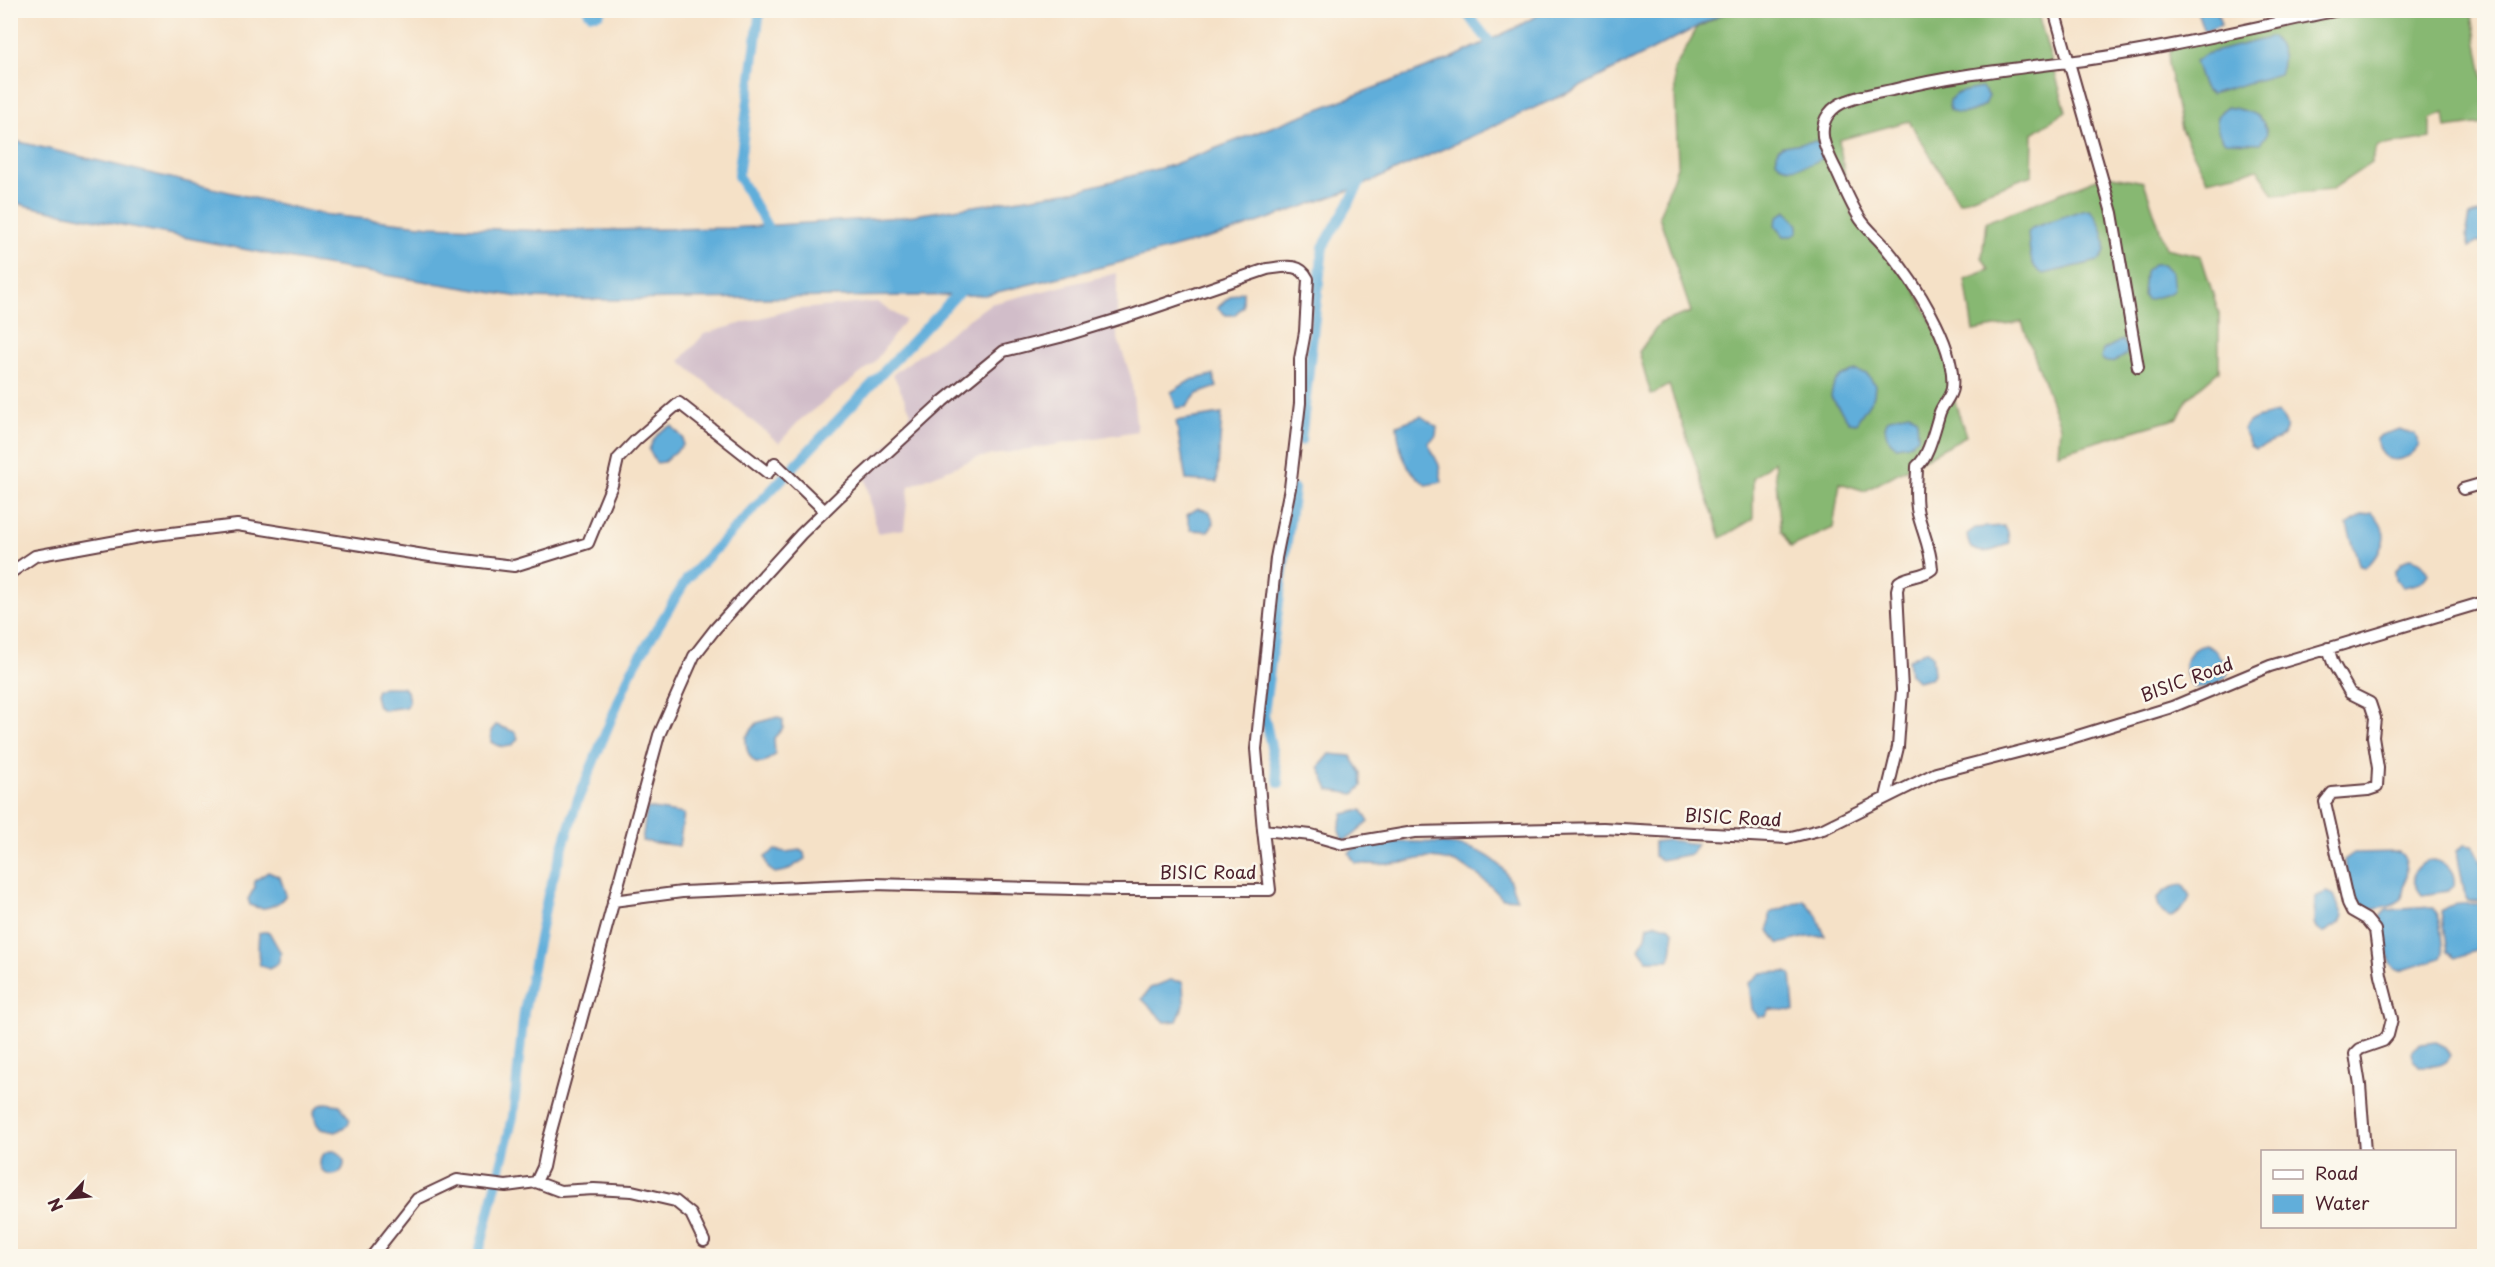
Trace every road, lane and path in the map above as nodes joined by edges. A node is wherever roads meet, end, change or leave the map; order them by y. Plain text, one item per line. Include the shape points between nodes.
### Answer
1 (2054, 10) edge
2 (2339, 10) edge
3 (2067, 61) junction
4 (2138, 367) dead end
5 (2484, 483) edge
6 (2463, 489) dead end
7 (825, 511) junction
8 (10, 573) edge
9 (2484, 602) edge
10 (2328, 648) junction
11 (1886, 797) junction
12 (1263, 830) junction
13 (613, 901) junction
14 (2365, 1150) edge
15 (536, 1182) junction
16 (704, 1241) dead end
17 (372, 1257) edge

1 - 3 street
2 - 3 street via 2168,46
3 - 4 street via 2112,213
3 - 11 street via 1963,75 1848,100 1835,106 1824,121 1823,136 1831,160 1861,220 1901,266 1926,303 1947,350 1953,388 1923,461 1917,466 1916,502 1932,569 1905,578 1897,590 1902,690 1898,747
5 - 6 street
7 - 8 street via 776,463 768,473 679,403 618,459 612,485 588,543 514,566 237,525 139,537 35,556
7 - 12 street via 943,401 1005,351 1135,314 1267,269 1288,266 1304,271 1308,279 1300,403 1290,488 1276,558 1256,749
7 - 13 street via 694,656 659,735
9 - 10 street, BISIC Road
10 - 11 street, BISIC Road via 2253,672 2172,707 1935,773
10 - 14 street via 2350,693 2370,703 2375,718 2377,787 2332,793 2325,802 2348,903 2357,916 2367,919 2376,930 2381,976 2392,1019 2383,1041 2355,1054
11 - 12 street, BISIC Road via 1823,829 1787,838 1603,828 1414,832 1343,844
12 - 13 street, BISIC Road via 1270,890 872,884 682,892
13 - 15 street
15 - 16 street via 560,1191 632,1191 675,1202 691,1214
15 - 17 street via 506,1186 457,1180 417,1199

